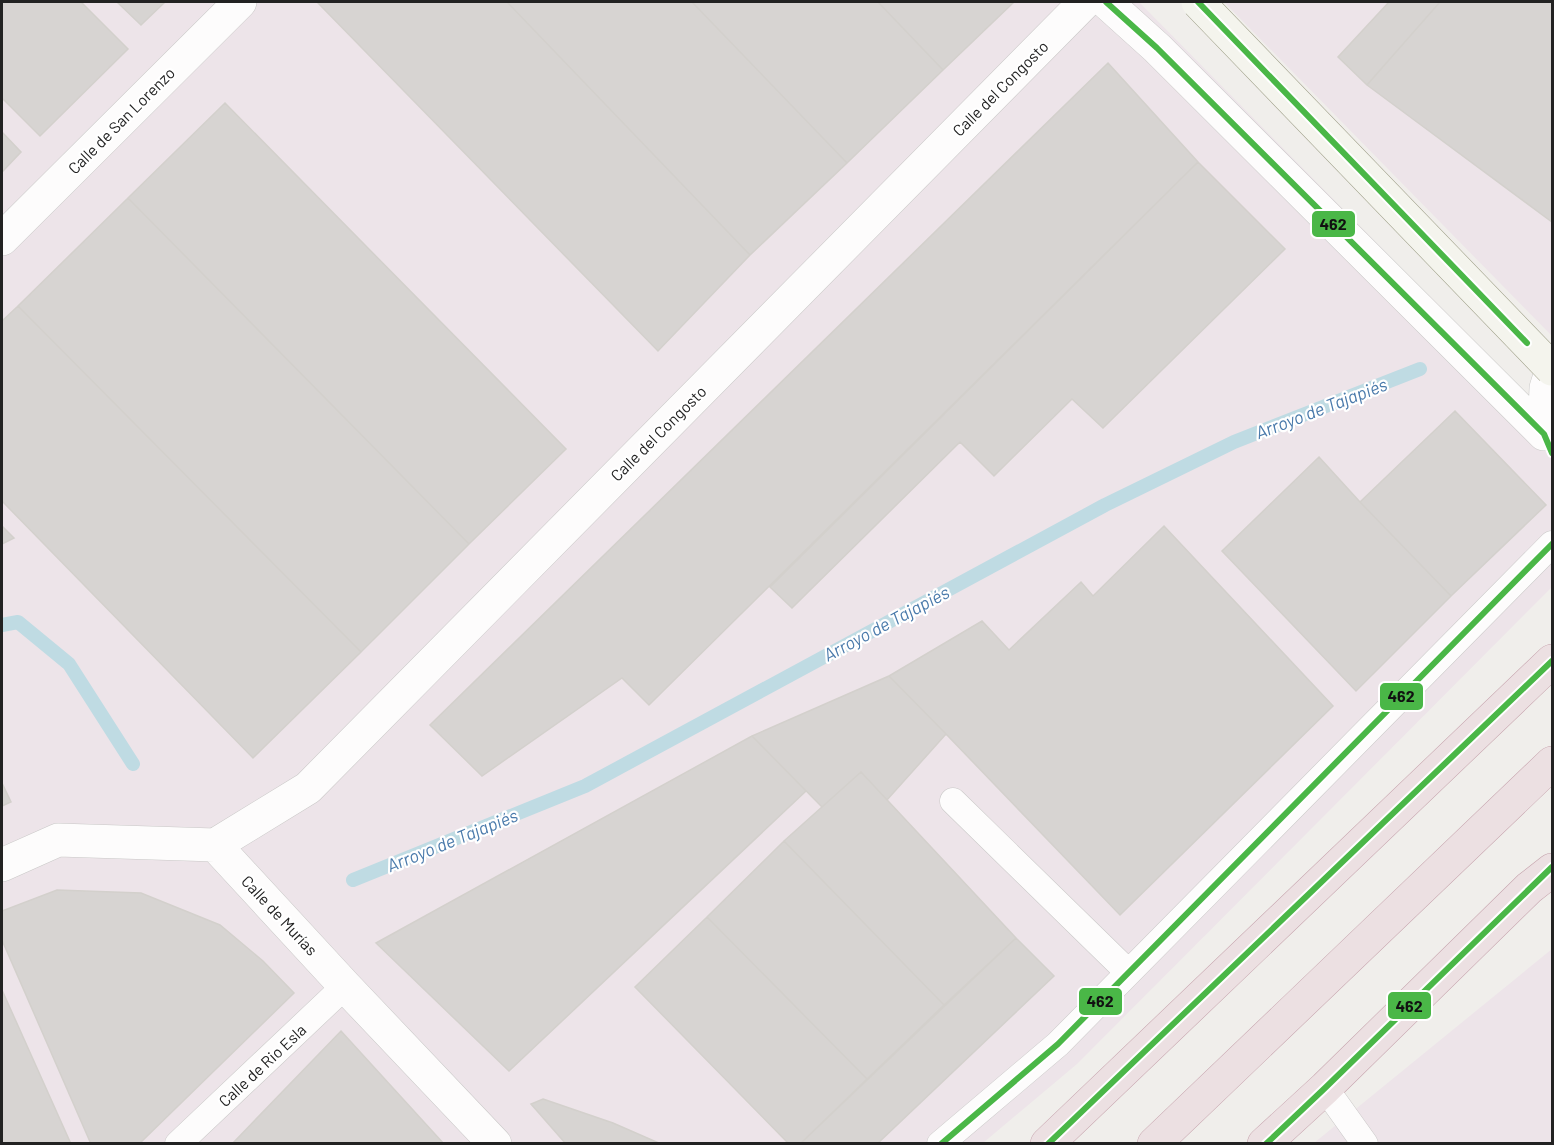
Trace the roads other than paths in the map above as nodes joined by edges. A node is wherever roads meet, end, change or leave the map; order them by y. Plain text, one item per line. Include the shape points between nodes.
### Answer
1 (240, 2) edge
2 (1085, 2) edge
3 (1106, 2) edge
4 (1198, 2) edge
5 (2, 239) edge
6 (1552, 369) edge
7 (1550, 439) edge
8 (1552, 544) edge
9 (1552, 661) edge
10 (1552, 763) edge
11 (953, 801) dead end
12 (215, 845) junction
13 (2, 865) edge
14 (1545, 875) edge
15 (1128, 972) junction
16 (345, 986) junction
17 (1325, 1088) junction
18 (1266, 1142) edge
19 (178, 1143) edge
20 (495, 1143) edge
21 (940, 1143) edge
22 (1047, 1143) edge
23 (1154, 1143) edge
24 (1365, 1143) edge

1 - 5 street, Calle de San Lorenzo
2 - 12 street, Calle del Congosto via 308,788
3 - 7 street
4 - 6 street, bridge
6 - 7 street via 1546,388
8 - 15 lane
9 - 22 highway
10 - 23 highway
11 - 15 lane
12 - 13 street via 58,840
12 - 16 street, Calle de Murías
14 - 17 highway
15 - 21 lane via 1058,1044
16 - 19 lane, Calle de Rio Esla
16 - 20 street, Calle de Murías
17 - 18 highway
17 - 24 lane

